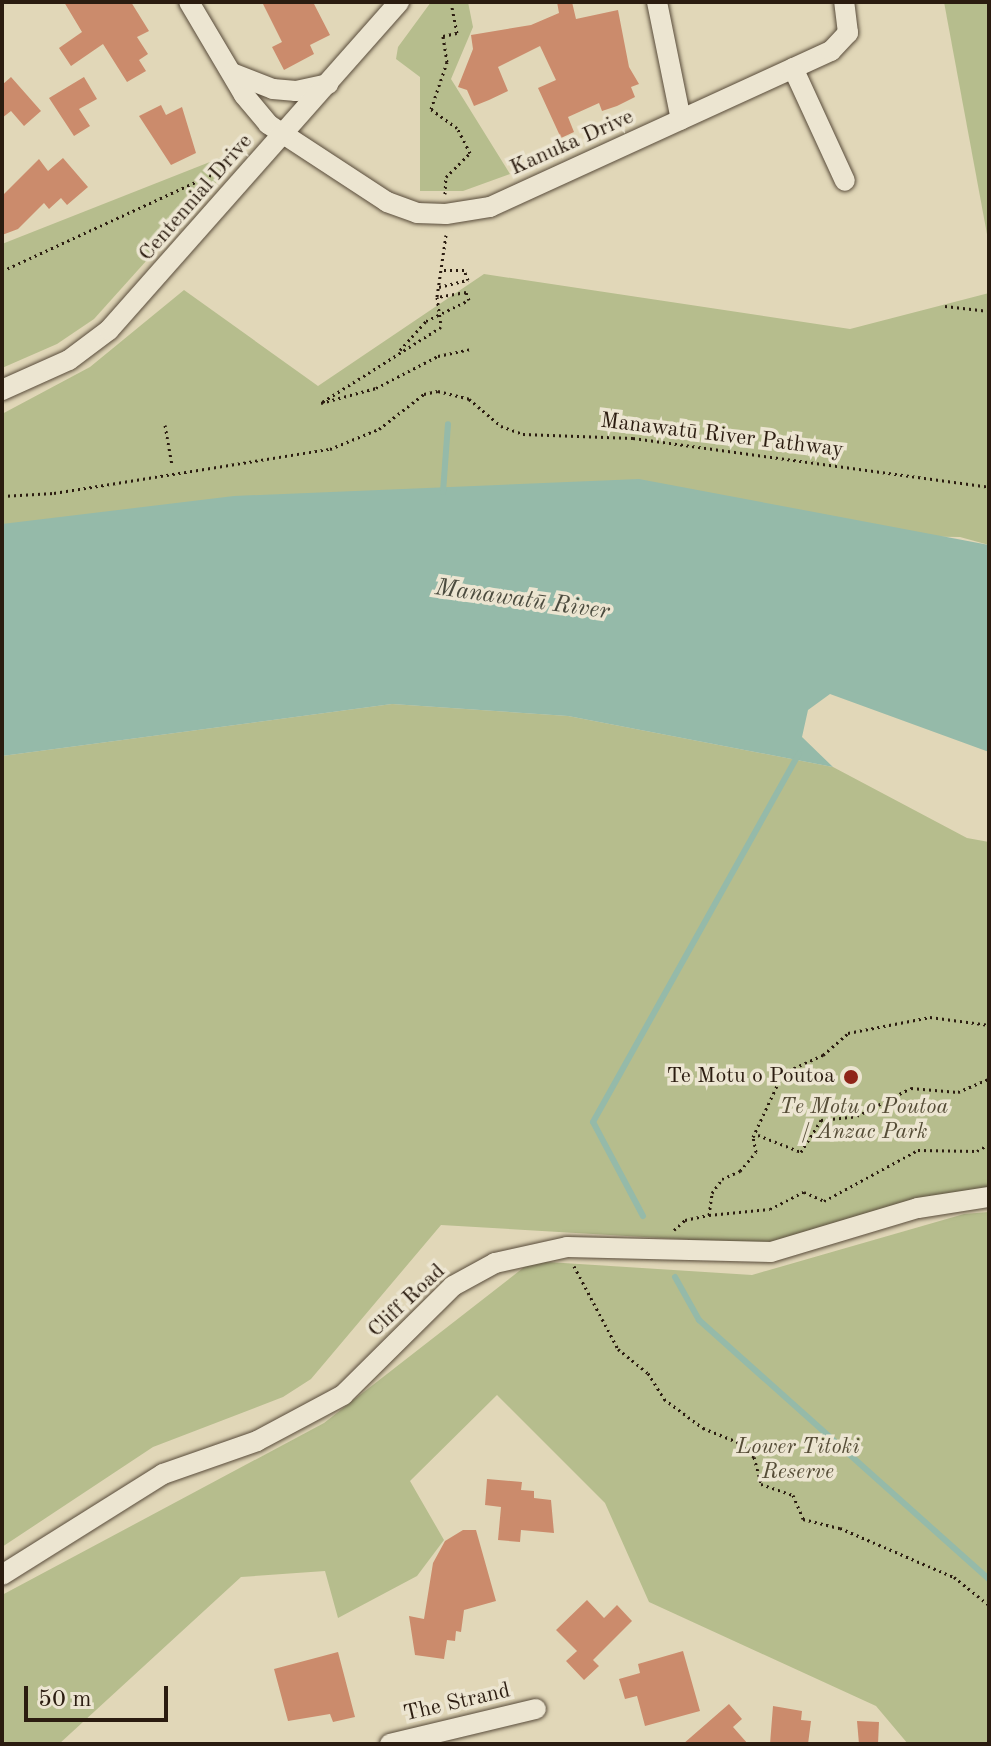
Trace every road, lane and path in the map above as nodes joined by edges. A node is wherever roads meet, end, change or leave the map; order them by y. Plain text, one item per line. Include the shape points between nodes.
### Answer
1 (189, 2) edge
2 (399, 2) edge
3 (451, 2) edge
4 (657, 2) edge
5 (844, 2) edge
6 (793, 68) junction
7 (231, 73) junction
8 (328, 84) junction
9 (681, 120) junction
10 (283, 135) junction
11 (254, 169) junction
12 (845, 181) dead end
13 (446, 219) junction
14 (441, 270) junction
15 (2, 271) edge
16 (438, 287) junction
17 (437, 297) junction
18 (945, 306) dead end
19 (989, 311) edge
20 (437, 315) junction
21 (470, 349) dead end
22 (395, 356) junction
23 (2, 390) edge
24 (165, 425) dead end
25 (172, 463) dead end
26 (989, 487) edge
27 (2, 496) edge
28 (989, 1025) edge
29 (989, 1079) edge
30 (757, 1134) junction
31 (989, 1144) edge
32 (989, 1197) edge
33 (709, 1215) junction
34 (567, 1247) junction
35 (653, 1248) junction
36 (2, 1575) edge
37 (989, 1605) edge
38 (536, 1709) dead end
39 (390, 1744) edge

1 - 7 street, Kanuka Drive
2 - 8 street, Centennial Drive
3 - 13 path via 457,33 443,36 448,60 431,109 457,128 470,153 446,177
4 - 9 street
5 - 6 street, Kanuka Drive via 849,23 842,43
6 - 9 street, Kanuka Drive
6 - 12 street
7 - 8 street via 273,89 296,91
7 - 10 street, Kanuka Drive via 255,110
8 - 10 street, Centennial Drive
9 - 13 street, Kanuka Drive via 490,207
10 - 11 street, Centennial Drive
10 - 13 street, Kanuka Drive via 387,202
11 - 15 path via 236,163
11 - 23 street, Centennial Drive via 109,330 69,360
13 - 14 path
14 - 16 path
14 - 16 path via 464,270 468,280
16 - 17 path
17 - 20 path
17 - 20 path via 466,292 469,300
18 - 19 path
20 - 22 path
20 - 22 path via 441,327
21 - 22 path via 438,356 376,388 321,403
24 - 25 path
26 - 27 path, Manawatū River Pathway via 633,438 523,434 501,426 469,399 438,391 424,394 379,429 330,449 54,493
28 - 30 path via 930,1017 848,1033 823,1055 783,1073
29 - 30 path via 958,1092 911,1088 857,1116 821,1120 801,1152
30 - 33 path via 756,1152 712,1193
31 - 33 path via 977,1151 907,1154 824,1201 804,1192 770,1209
32 - 35 street, Cliff Road via 918,1208 771,1252
33 - 35 path via 685,1220
34 - 35 street, Cliff Road
34 - 36 street, Cliff Road via 495,1263 453,1286 343,1395 257,1441 163,1474
34 - 37 path via 596,1315 618,1349 648,1373 664,1399 703,1428 740,1443 754,1457 761,1484 793,1495 803,1519 840,1528 954,1577
38 - 39 street, The Strand

